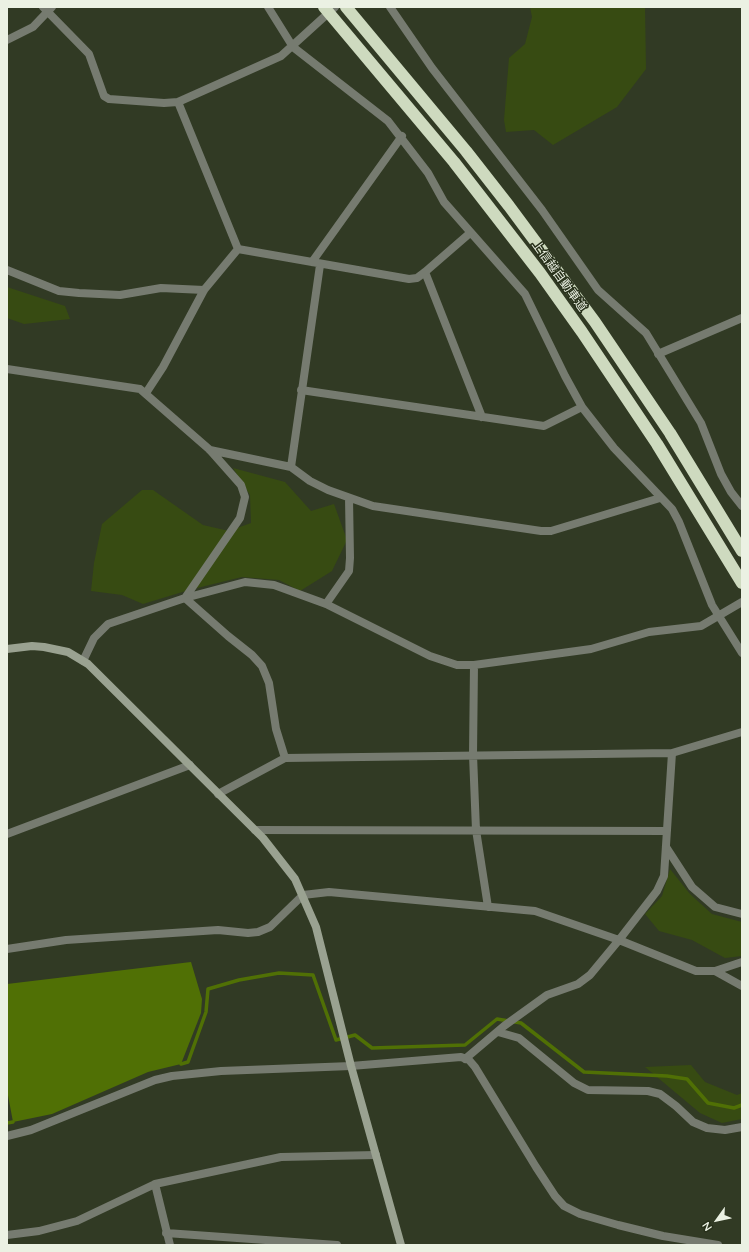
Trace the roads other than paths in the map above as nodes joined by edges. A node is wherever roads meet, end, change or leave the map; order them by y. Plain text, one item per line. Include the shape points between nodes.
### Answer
1 (268, 7) edge
2 (324, 7) edge
3 (335, 7) edge
4 (346, 7) edge
5 (390, 7) edge
6 (48, 9) edge
7 (7, 40) edge
8 (295, 45) junction
9 (178, 102) junction
10 (402, 136) junction
11 (470, 234) junction
12 (238, 249) junction
13 (316, 264) junction
14 (7, 270) edge
15 (425, 272) junction
16 (204, 290) junction
17 (742, 318) edge
18 (658, 354) junction
19 (7, 369) edge
20 (301, 390) junction
21 (146, 393) junction
22 (582, 407) junction
23 (482, 417) junction
24 (210, 450) junction
25 (291, 467) junction
26 (349, 498) junction
27 (660, 498) junction
28 (742, 506) edge
29 (742, 551) edge
30 (742, 583) edge
31 (185, 598) junction
32 (742, 602) edge
33 (326, 604) junction
34 (720, 615) junction
35 (7, 649) edge
36 (742, 653) edge
37 (83, 661) junction
38 (474, 665) junction
39 (742, 732) edge
40 (672, 753) junction
41 (473, 756) junction
42 (285, 758) junction
43 (190, 765) junction
44 (218, 794) junction
45 (255, 830) junction
46 (476, 830) junction
47 (667, 831) junction
48 (7, 834) edge
49 (666, 847) junction
50 (303, 895) junction
51 (488, 907) junction
52 (742, 914) edge
53 (619, 940) junction
54 (7, 949) edge
55 (742, 962) edge
56 (715, 971) junction
57 (742, 986) edge
58 (501, 1029) junction
59 (465, 1059) junction
60 (352, 1066) junction
61 (742, 1127) edge
62 (7, 1136) edge
63 (376, 1155) junction
64 (155, 1184) junction
65 (166, 1233) junction
66 (7, 1235) edge
67 (170, 1245) edge
68 (337, 1245) edge
69 (401, 1245) edge
70 (718, 1245) edge

1 - 8 street
2 - 30 highway, 上信越自動車道 via 454,162 545,280 657,444
3 - 8 street
4 - 29 highway, 上信越自動車道 via 476,163 582,304 666,427
5 - 18 street via 432,68 542,210 598,290 646,333
6 - 7 street via 33,27
6 - 9 street via 89,54 104,96 109,99
8 - 9 street via 281,56
8 - 10 street via 373,108
9 - 12 street
10 - 11 street via 428,173 444,202
10 - 13 street
11 - 15 street
11 - 22 street via 516,281 525,294
12 - 13 street
12 - 16 street
13 - 15 street via 409,279 417,278
13 - 20 street
14 - 16 street via 59,291 120,295 161,288
15 - 23 street
16 - 21 street via 163,367
17 - 18 street
18 - 28 street via 702,423 721,474
19 - 21 street via 140,389
20 - 23 street
20 - 25 street
21 - 24 street
22 - 23 street via 544,426
22 - 27 street via 614,448
24 - 25 street
24 - 31 street via 241,485 245,497 240,518
25 - 26 street via 310,481
26 - 27 street via 373,506 551,531
26 - 33 street via 349,571
27 - 34 street via 672,509 679,522
31 - 33 street via 245,582 274,585
31 - 37 street via 108,624 94,638
31 - 42 street via 262,666 269,682 276,729
32 - 34 street
33 - 38 street via 430,656 456,665
34 - 36 street
34 - 38 street via 700,626 648,632 591,649
35 - 37 street via 44,646 68,652
37 - 43 street via 101,675
38 - 41 street
39 - 40 street
40 - 41 street
40 - 47 street
41 - 42 street
41 - 46 street
42 - 44 street
43 - 44 street
43 - 48 street
44 - 45 street
45 - 46 street
45 - 50 street via 284,863
46 - 47 street
46 - 51 street
47 - 49 street
49 - 52 street via 692,886 715,907
49 - 53 street via 664,876 657,891
50 - 51 street via 329,892
50 - 54 street via 270,927 248,934 218,930 66,940
50 - 60 street via 316,928
51 - 53 street via 535,911
53 - 56 street via 696,971
53 - 58 street via 590,975 578,984 547,995
55 - 56 street
56 - 57 street
58 - 59 street
58 - 61 street via 519,1038 574,1083 588,1090 648,1091 660,1094 693,1122 707,1128 725,1130
59 - 60 street
59 - 70 street via 475,1067 539,1173 564,1206 580,1214 618,1225
60 - 62 street via 222,1071 172,1076 155,1080 31,1130
60 - 63 street
63 - 64 street via 281,1157
63 - 69 street
64 - 65 street
64 - 66 street via 77,1221 39,1231
65 - 67 street
65 - 68 street

